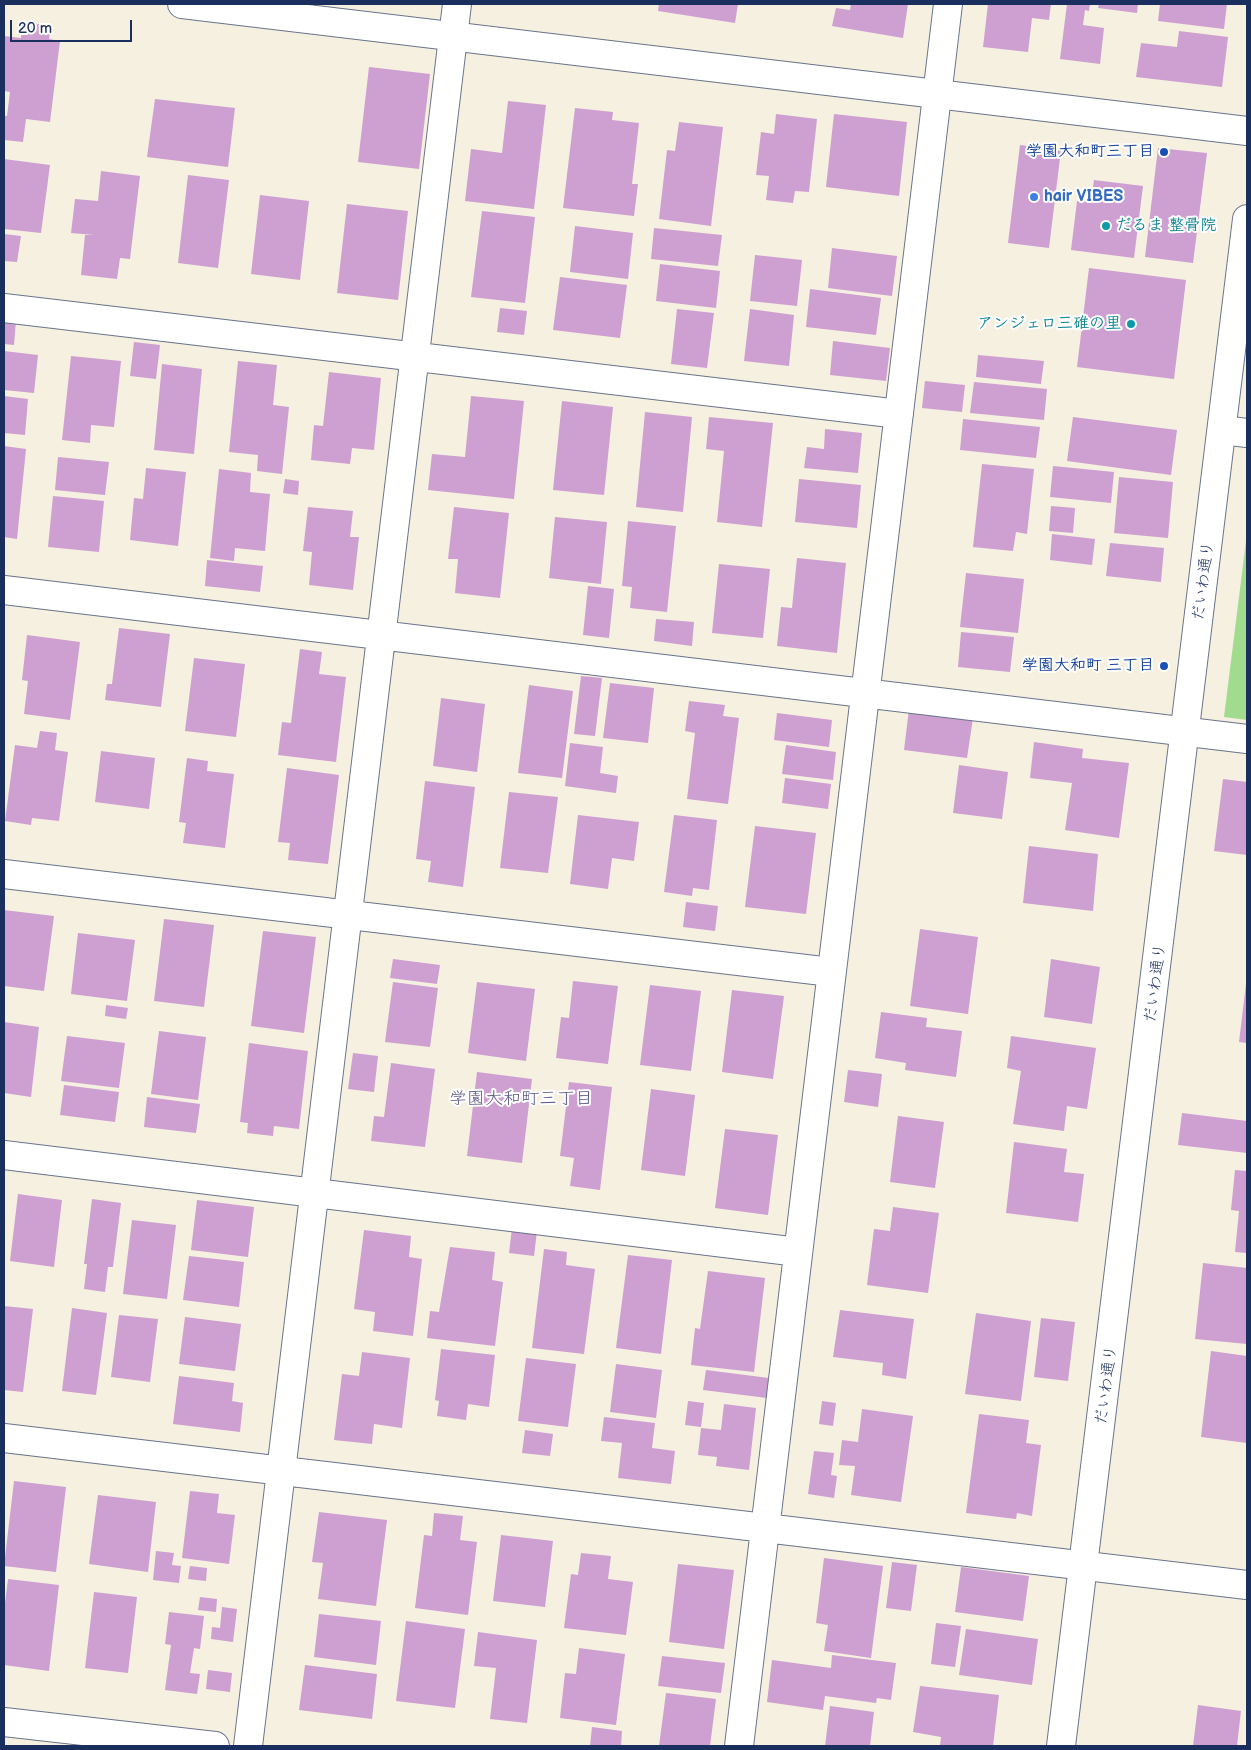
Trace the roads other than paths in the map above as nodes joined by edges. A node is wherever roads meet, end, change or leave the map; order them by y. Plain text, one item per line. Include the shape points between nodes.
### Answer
1 (182, 4) edge
2 (457, 4) edge
3 (948, 4) edge
4 (453, 37) junction
5 (937, 94) junction
6 (1247, 131) edge
7 (1247, 219) edge
8 (4, 308) edge
9 (415, 356) junction
10 (899, 414) junction
11 (1235, 431) edge
12 (4, 590) edge
13 (381, 635) junction
14 (865, 693) junction
15 (1186, 732) junction
16 (1247, 739) edge
17 (4, 874) edge
18 (348, 915) junction
19 (832, 972) junction
20 (4, 1155) edge
21 (315, 1193) junction
22 (798, 1252) junction
23 (4, 1438) edge
24 (281, 1471) junction
25 (765, 1528) junction
26 (1084, 1566) junction
27 (1247, 1585) edge
28 (4, 1722) edge
29 (215, 1746) edge
30 (248, 1746) edge
31 (739, 1746) edge
32 (1061, 1746) edge

1 - 4 street
2 - 4 street
3 - 5 street
4 - 5 street
4 - 9 street
5 - 6 street
5 - 10 street
7 - 11 street, だいわ通り
8 - 9 street
9 - 10 street
9 - 13 street
10 - 14 street
11 - 15 street, だいわ通り
12 - 13 street
13 - 14 street
13 - 18 street
14 - 15 street
14 - 19 street
15 - 16 street
15 - 26 street, だいわ通り
17 - 18 street
18 - 19 street
18 - 21 street
19 - 22 street
20 - 21 street
21 - 22 street
21 - 24 street
22 - 25 street
23 - 24 street
24 - 25 street
24 - 30 street
25 - 26 street
25 - 31 street
26 - 27 street
26 - 32 street, だいわ通り
28 - 29 street

